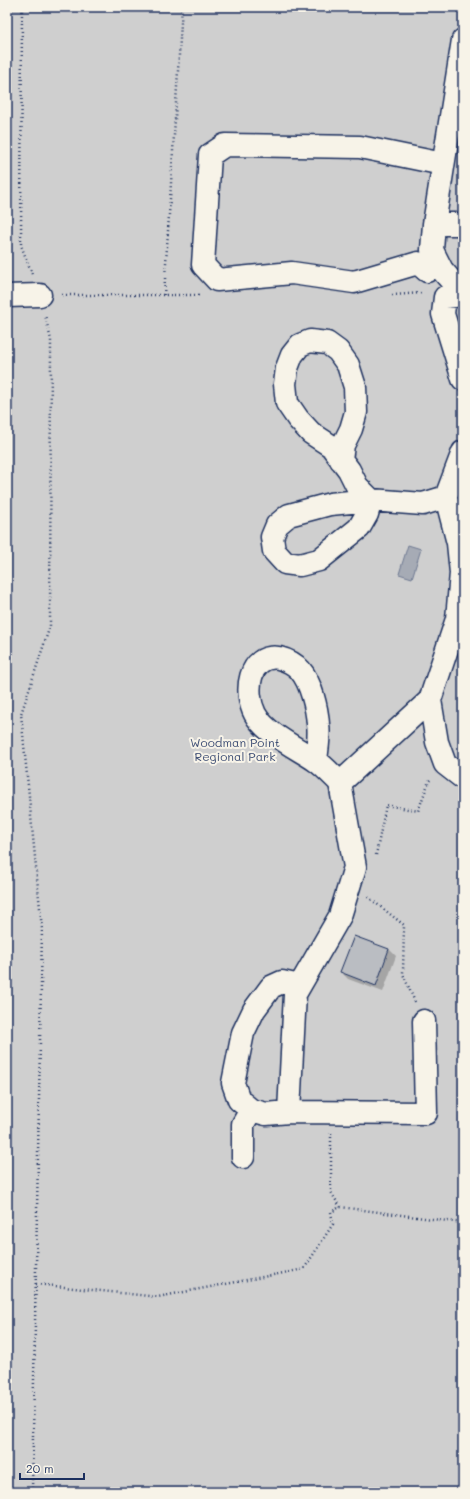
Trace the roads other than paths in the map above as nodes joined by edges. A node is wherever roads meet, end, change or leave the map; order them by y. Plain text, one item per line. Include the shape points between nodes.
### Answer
1 (463, 40) edge
2 (460, 77) edge
3 (451, 156) edge
4 (434, 224) junction
5 (463, 224) edge
6 (430, 264) junction
7 (457, 293) edge
8 (40, 295) road end
9 (7, 296) edge
10 (463, 379) edge
11 (463, 452) edge
12 (341, 460) junction
13 (446, 498) junction
14 (460, 543) edge
15 (460, 620) edge
16 (430, 700) junction
17 (316, 761) dead end
18 (463, 778) edge
19 (340, 783) junction
20 (299, 986) junction
21 (424, 1022) road end
22 (251, 1110) junction
23 (289, 1112) junction
24 (243, 1157) dead end

1 - 2 lane
2 - 3 lane
3 - 4 lane
3 - 6 lane via 360,147 225,145 210,156 203,265 217,280 292,273 354,282
4 - 5 lane
4 - 6 lane
6 - 7 lane via 435,292
7 - 10 lane via 443,314
8 - 9 lane
11 - 13 lane
12 - 12 lane via 330,446 311,434 287,402 287,368 292,355 300,345 310,341 327,343 338,351 348,365 355,387 356,412 343,445
12 - 13 lane via 371,500 423,504
13 - 14 lane
14 - 15 lane
15 - 16 lane
16 - 18 lane via 437,742 445,764
16 - 19 lane
17 - 19 lane
19 - 20 lane via 355,867 340,916
20 - 22 lane via 282,982 271,987 254,1010 243,1032 233,1083 239,1100
20 - 23 lane via 294,994
21 - 23 lane via 426,1113
22 - 23 lane via 266,1114
22 - 24 lane via 243,1124

